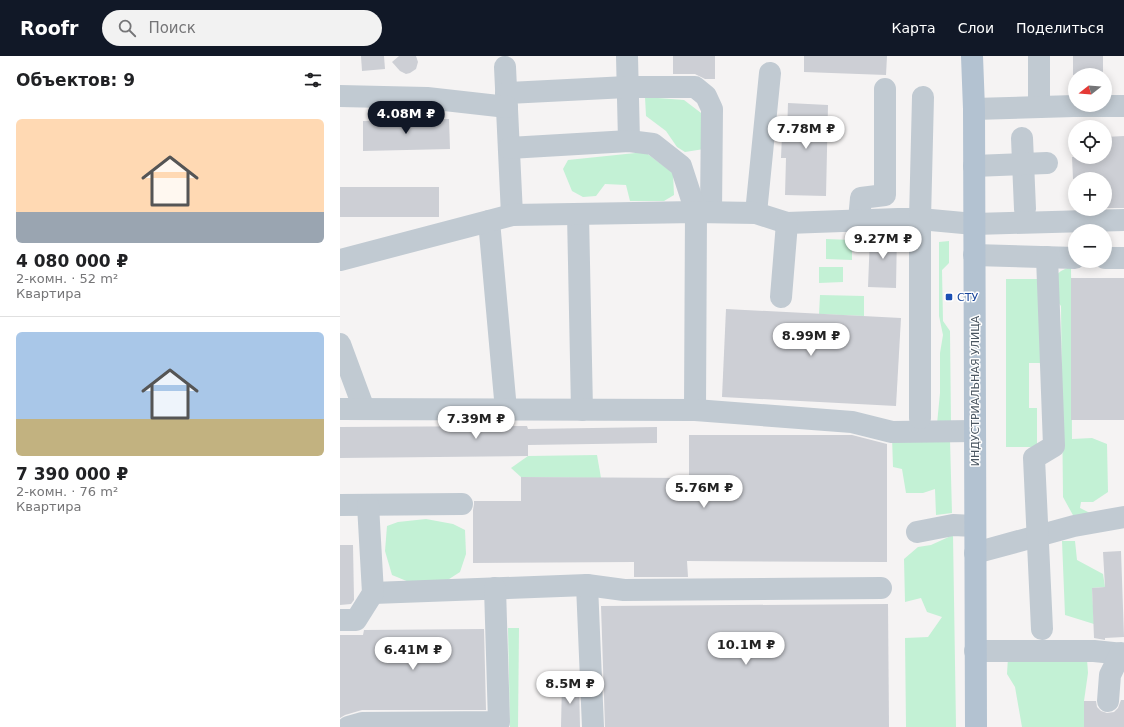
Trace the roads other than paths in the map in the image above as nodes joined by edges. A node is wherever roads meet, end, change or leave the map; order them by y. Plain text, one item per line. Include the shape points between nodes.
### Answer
1 (627, 56) edge
2 (972, 56) edge
3 (1039, 56) edge
4 (505, 68) dead end
5 (770, 73) dead end
6 (627, 87) junction
7 (885, 89) dead end
8 (340, 96) edge
9 (922, 97) dead end
10 (507, 100) junction
11 (1124, 106) edge
12 (1039, 107) junction
13 (974, 109) junction
14 (1022, 138) dead end
15 (629, 141) junction
16 (509, 148) junction
17 (1047, 163) dead end
18 (1023, 164) junction
19 (974, 166) junction
20 (1025, 209) dead end
21 (703, 212) junction
22 (756, 213) junction
23 (578, 214) junction
24 (512, 215) junction
25 (859, 220) junction
26 (920, 220) junction
27 (1124, 220) edge
28 (489, 221) junction
29 (787, 223) junction
30 (974, 224) junction
31 (974, 255) junction
32 (1047, 257) junction
33 (1068, 258) edge
34 (1112, 258) edge
35 (1124, 258) edge
36 (340, 260) edge
37 (781, 297) dead end
38 (340, 344) edge
39 (340, 409) edge
40 (364, 409) junction
41 (506, 410) junction
42 (582, 410) junction
43 (696, 410) junction
44 (920, 418) dead end
45 (975, 431) junction
46 (462, 504) dead end
47 (340, 505) edge
48 (368, 505) junction
49 (1124, 516) edge
50 (976, 526) junction
51 (917, 532) dead end
52 (1038, 536) junction
53 (975, 553) junction
54 (587, 585) junction
55 (495, 588) junction
56 (881, 588) dead end
57 (373, 593) junction
58 (340, 620) edge
59 (1042, 629) dead end
60 (976, 651) junction
61 (1123, 653) edge
62 (1108, 701) dead end
63 (348, 727) edge
64 (592, 727) edge
65 (976, 727) edge

1 - 6 lane
2 - 13 main road, ИНДУСТРИАЛЬНАЯ УЛИЦА
3 - 12 lane
4 - 10 lane
5 - 22 lane
6 - 10 lane
6 - 15 lane
6 - 21 lane via 695,87 706,96 712,109
7 - 25 lane via 885,195 862,198
8 - 10 lane
9 - 26 lane
10 - 16 lane
11 - 12 lane
12 - 13 lane
13 - 19 main road, ИНДУСТРИАЛЬНАЯ УЛИЦА
14 - 18 lane
15 - 16 lane
15 - 21 lane via 653,144 681,166
16 - 24 lane
17 - 18 lane
18 - 19 lane
18 - 20 lane
19 - 30 main road, ИНДУСТРИАЛЬНАЯ УЛИЦА
21 - 22 lane
21 - 23 lane
21 - 43 lane
22 - 29 lane
23 - 24 lane
23 - 42 lane
24 - 28 lane
25 - 26 lane
25 - 29 lane
26 - 30 lane
26 - 44 lane
27 - 30 lane
28 - 36 lane
28 - 41 lane
29 - 37 lane
30 - 31 main road, ИНДУСТРИАЛЬНАЯ УЛИЦА
31 - 32 lane
31 - 45 main road, ИНДУСТРИАЛЬНАЯ УЛИЦА
32 - 33 lane
32 - 52 lane via 1054,446 1034,458
34 - 35 lane
38 - 40 lane
39 - 40 lane
40 - 41 lane
41 - 42 lane
42 - 43 lane
43 - 45 lane via 852,422 892,432
45 - 50 main road, ИНДУСТРИАЛЬНАЯ УЛИЦА
46 - 48 lane
47 - 48 lane
48 - 57 lane
49 - 52 lane
50 - 51 lane via 953,525
50 - 53 main road, ИНДУСТРИАЛЬНАЯ УЛИЦА
52 - 53 lane
52 - 59 lane
53 - 60 main road, ИНДУСТРИАЛЬНАЯ УЛИЦА
54 - 55 lane
54 - 56 lane via 624,590
54 - 64 lane
55 - 57 lane
55 - 63 lane via 499,722 362,723
57 - 58 lane via 356,620
60 - 61 lane
60 - 65 main road, ИНДУСТРИАЛЬНАЯ УЛИЦА
61 - 62 lane via 1110,675

